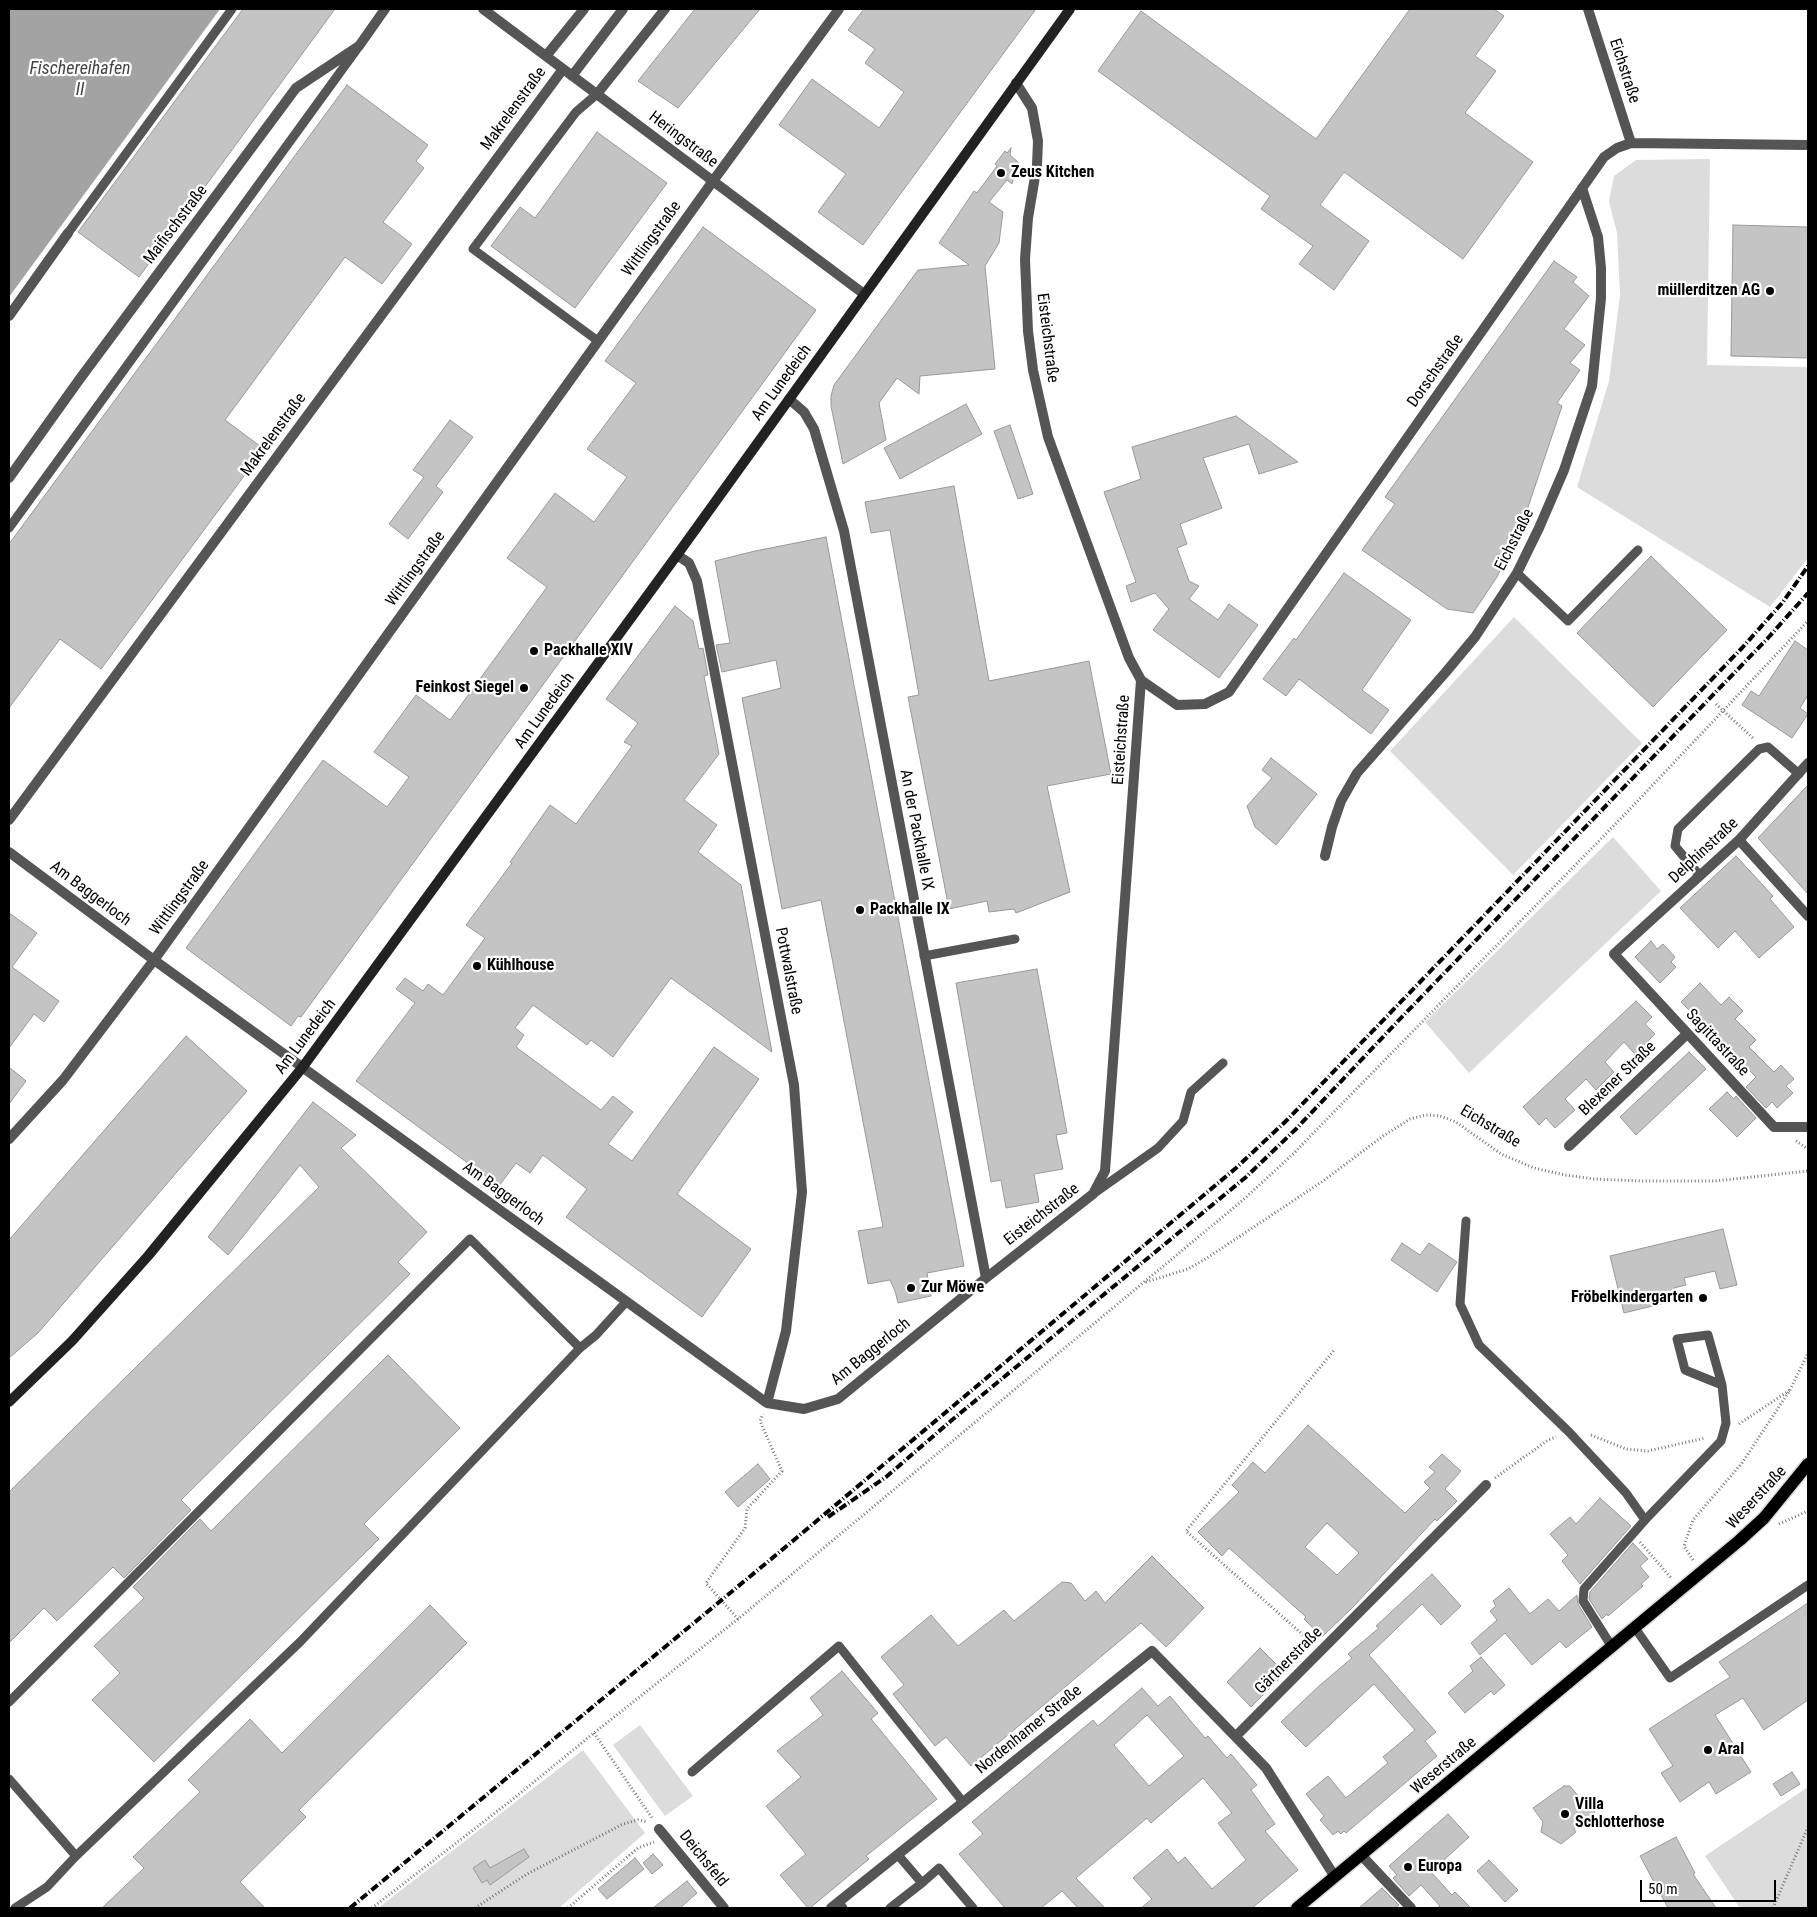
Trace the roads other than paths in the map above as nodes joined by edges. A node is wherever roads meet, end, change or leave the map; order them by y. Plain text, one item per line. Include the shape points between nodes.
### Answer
1 (232, 9) edge
2 (385, 9) edge
3 (483, 9) edge
4 (584, 9) edge
5 (623, 9) edge
6 (665, 9) edge
7 (839, 9) edge
8 (1070, 9) edge
9 (1588, 9) edge
10 (359, 46) junction
11 (546, 56) junction
12 (563, 69) junction
13 (572, 76) junction
14 (1016, 83) junction
15 (597, 94) junction
16 (1630, 143) junction
17 (1808, 145) edge
18 (712, 181) junction
19 (1582, 188) junction
20 (68, 233) joint
21 (864, 294) junction
22 (9, 316) edge
23 (598, 341) junction
24 (789, 399) junction
25 (9, 478) edge
26 (9, 528) edge
27 (1638, 550) dead end
28 (677, 555) junction
29 (1517, 573) junction
30 (1141, 680) junction
31 (1808, 763) edge
32 (1799, 774) junction
33 (9, 820) edge
34 (1739, 840) junction
35 (9, 852) edge
36 (1325, 856) dead end
37 (1700, 876) junction
38 (1808, 916) edge
39 (1015, 939) dead end
40 (1614, 954) joint
41 (924, 956) junction
42 (154, 960) junction
43 (1687, 1034) junction
44 (1223, 1063) dead end
45 (302, 1068) junction
46 (1808, 1127) edge
47 (9, 1139) edge
48 (1570, 1146) dead end
49 (1093, 1194) junction
50 (1466, 1221) dead end
51 (986, 1278) junction
52 (626, 1302) junction
53 (580, 1348) junction
54 (1722, 1385) junction
55 (9, 1402) edge
56 (767, 1403) junction
57 (1808, 1464) edge
58 (1486, 1485) road end
59 (1645, 1520) junction
60 (1808, 1585) edge
61 (1634, 1628) junction
62 (1612, 1647) junction
63 (9, 1702) edge
64 (1236, 1736) junction
65 (692, 1772) dead end
66 (9, 1779) edge
67 (963, 1802) junction
68 (659, 1830) road end
69 (898, 1854) junction
70 (76, 1856) junction
71 (1362, 1856) junction
72 (1335, 1877) junction
73 (922, 1883) junction
74 (838, 1906) edge
75 (15, 1908) edge
76 (724, 1908) edge
77 (890, 1908) edge
78 (973, 1908) edge
79 (1297, 1908) edge
80 (1411, 1908) edge

1 - 20 lane
2 - 10 street, Maifischstraße
3 - 11 street, Heringstraße
4 - 11 street
5 - 13 street
6 - 15 street
7 - 18 street, Wittlingstraße
8 - 14 street, Am Lunedeich
9 - 16 street, Eichstraße
10 - 25 street, Maifischstraße via 296,88
10 - 26 lane
11 - 12 street, Heringstraße
12 - 13 street, Heringstraße
12 - 33 street, Makrelenstraße
13 - 15 street, Heringstraße
14 - 21 street, Am Lunedeich
14 - 30 street, Eisteichstraße via 1032,108 1038,141 1025,259 1027,322 1033,370 1048,437
15 - 18 street, Heringstraße
15 - 23 lane via 576,112 473,249
16 - 17 street, Dorschstraße
16 - 19 street, Dorschstraße via 1604,156
18 - 21 street, Heringstraße
18 - 23 street, Wittlingstraße
19 - 29 street, Eichstraße via 1598,237 1601,268 1592,386 1564,470
19 - 30 street, Dorschstraße via 1229,692 1205,704 1177,704
20 - 22 street
21 - 24 street, Am Lunedeich
23 - 42 street, Wittlingstraße
24 - 28 street, Am Lunedeich
24 - 41 street, An der Packhalle IX via 804,412 814,429 844,531
27 - 29 lane via 1568,622
28 - 45 street, Am Lunedeich
28 - 56 street, Pottwalstraße via 689,563 697,581 794,1085 802,1192 786,1331
29 - 36 street, Eichstraße via 1474,637 1358,773 1341,801
30 - 49 street, Eisteichstraße via 1106,1171
31 - 32 street, Delphinstraße
32 - 34 street, Delphinstraße
32 - 37 lane via 1768,747 1759,749 1678,828 1675,846
34 - 37 street, Delphinstraße
34 - 38 street
35 - 42 street, Am Baggerloch
37 - 40 street, Delphinstraße
39 - 41 lane
40 - 43 street, Sagittastraße
41 - 51 street, An der Packhalle IX
42 - 45 street, Am Baggerloch
42 - 47 street, Wittlingstraße via 63,1080
43 - 46 street, Sagittastraße via 1774,1127
43 - 48 street, Blexener Straße
44 - 49 lane via 1191,1092 1183,1121 1158,1148
45 - 52 street, Am Baggerloch
45 - 55 street, Am Lunedeich via 129,1277 72,1341
49 - 51 street, Eisteichstraße
50 - 59 lane via 1460,1304 1479,1345 1569,1432 1626,1493
51 - 56 street, Am Baggerloch via 838,1398 804,1409
52 - 53 lane
52 - 56 street, Am Baggerloch
53 - 63 lane via 470,1239
53 - 70 lane via 300,1642
54 - 54 lane via 1685,1370 1677,1339 1708,1335
54 - 59 lane via 1726,1423 1721,1441
57 - 61 main road, Weserstraße via 1764,1518
58 - 64 street, Gärtnerstraße
59 - 62 lane via 1584,1589 1583,1601
60 - 61 lane via 1670,1678
61 - 62 main road, Weserstraße
62 - 71 main road, Weserstraße
64 - 67 street, Nordenhamer Straße via 1152,1651
64 - 72 street via 1266,1768
65 - 67 lane via 839,1646
66 - 70 lane
67 - 69 street, Nordenhamer Straße
68 - 76 street, Deichsfeld
69 - 73 lane
69 - 74 street, Nordenhamer Straße
70 - 75 lane via 47,1887
71 - 72 main road, Weserstraße
71 - 80 street
72 - 79 main road, Weserstraße
73 - 77 lane
73 - 78 lane via 939,1868

